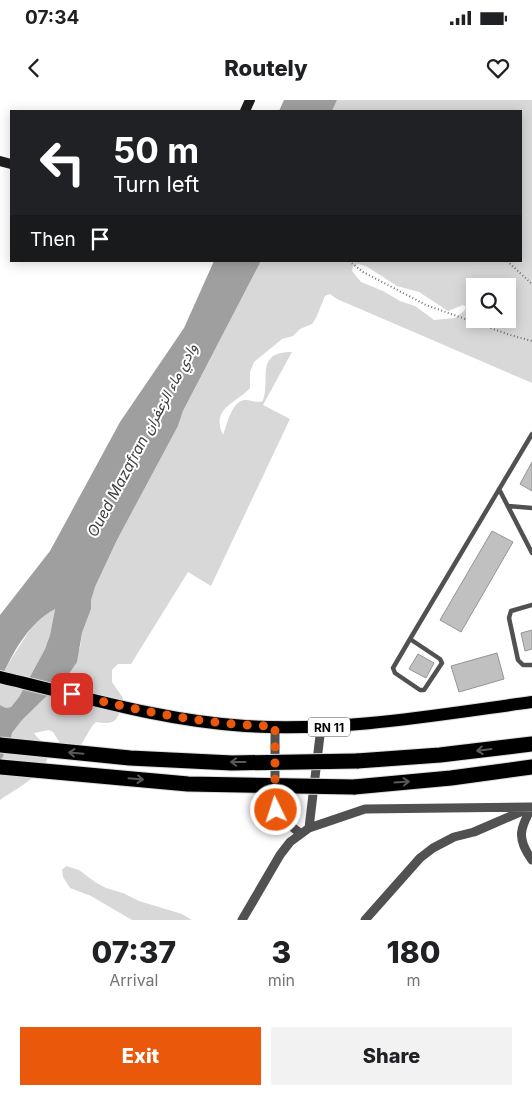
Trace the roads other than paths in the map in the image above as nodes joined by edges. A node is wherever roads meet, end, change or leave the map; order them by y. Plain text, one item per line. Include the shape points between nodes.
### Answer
1 (532, 434) edge
2 (499, 489) junction
3 (508, 506) junction
4 (532, 508) edge
5 (532, 552) edge
6 (532, 605) edge
7 (410, 639) junction
8 (532, 665) edge
9 (0, 677) edge
10 (532, 702) edge
11 (275, 726) junction
12 (320, 727) junction
13 (532, 744) edge
14 (0, 746) edge
15 (0, 767) edge
16 (532, 767) edge
17 (532, 807) edge
18 (309, 828) junction
19 (300, 834) junction
20 (532, 860) edge
21 (242, 920) edge
22 (365, 920) edge

1 - 2 lane
2 - 3 lane
2 - 7 lane
3 - 4 lane
3 - 5 lane
6 - 8 lane via 514,610 509,618 518,660 523,665
7 - 7 lane via 442,663 422,690 394,672 393,668
9 - 11 main road, RN 11 via 153,714 213,723
10 - 12 main road, RN 11
11 - 12 main road, RN 11
11 - 19 street via 276,810
12 - 18 street
13 -> 14 highway, bridge via 357,761 223,762 130,758
15 -> 16 highway, bridge via 188,784 354,787
17 - 18 street via 365,809
17 - 20 street via 520,835
17 - 22 street via 433,848 420,858
18 - 19 street
19 - 21 street via 280,855

